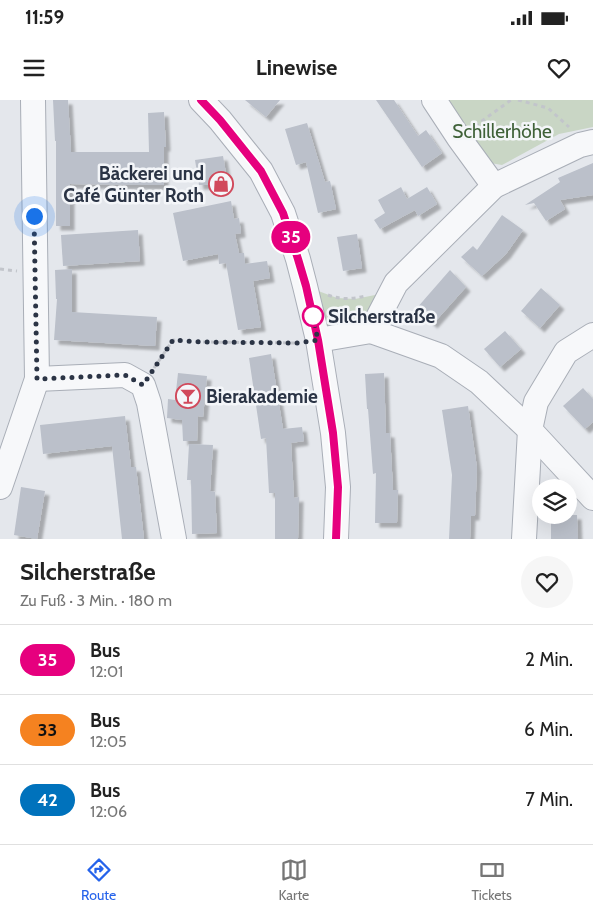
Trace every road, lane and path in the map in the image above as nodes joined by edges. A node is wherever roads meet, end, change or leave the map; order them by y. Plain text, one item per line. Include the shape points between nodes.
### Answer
1 (32, 100) edge
2 (201, 100) edge
3 (434, 100) edge
4 (511, 100) edge
5 (518, 100) edge
6 (459, 138) junction
7 (586, 143) edge
8 (494, 186) junction
9 (396, 283) junction
10 (306, 286) junction
11 (371, 330) junction
12 (593, 335) edge
13 (318, 340) junction
14 (37, 379) junction
15 (143, 385) junction
16 (530, 430) junction
17 (0, 487) edge
18 (593, 498) edge
19 (174, 539) edge
20 (336, 539) edge
21 (524, 539) edge

1 - 14 street
2 - 10 street via 261,171 283,213
3 - 6 street
4 - 6 path
5 - 7 path via 548,108
6 - 8 street
7 - 8 street
8 - 9 street
9 - 10 path via 356,299 337,298
9 - 11 street
10 - 13 street
11 - 13 street
11 - 16 street via 441,356 479,382
12 - 16 street via 566,352 536,402
13 - 15 path via 298,343 173,340
13 - 20 street via 334,442 338,487
14 - 15 street via 125,375
14 - 17 street
15 - 19 street
16 - 18 street
16 - 21 street

